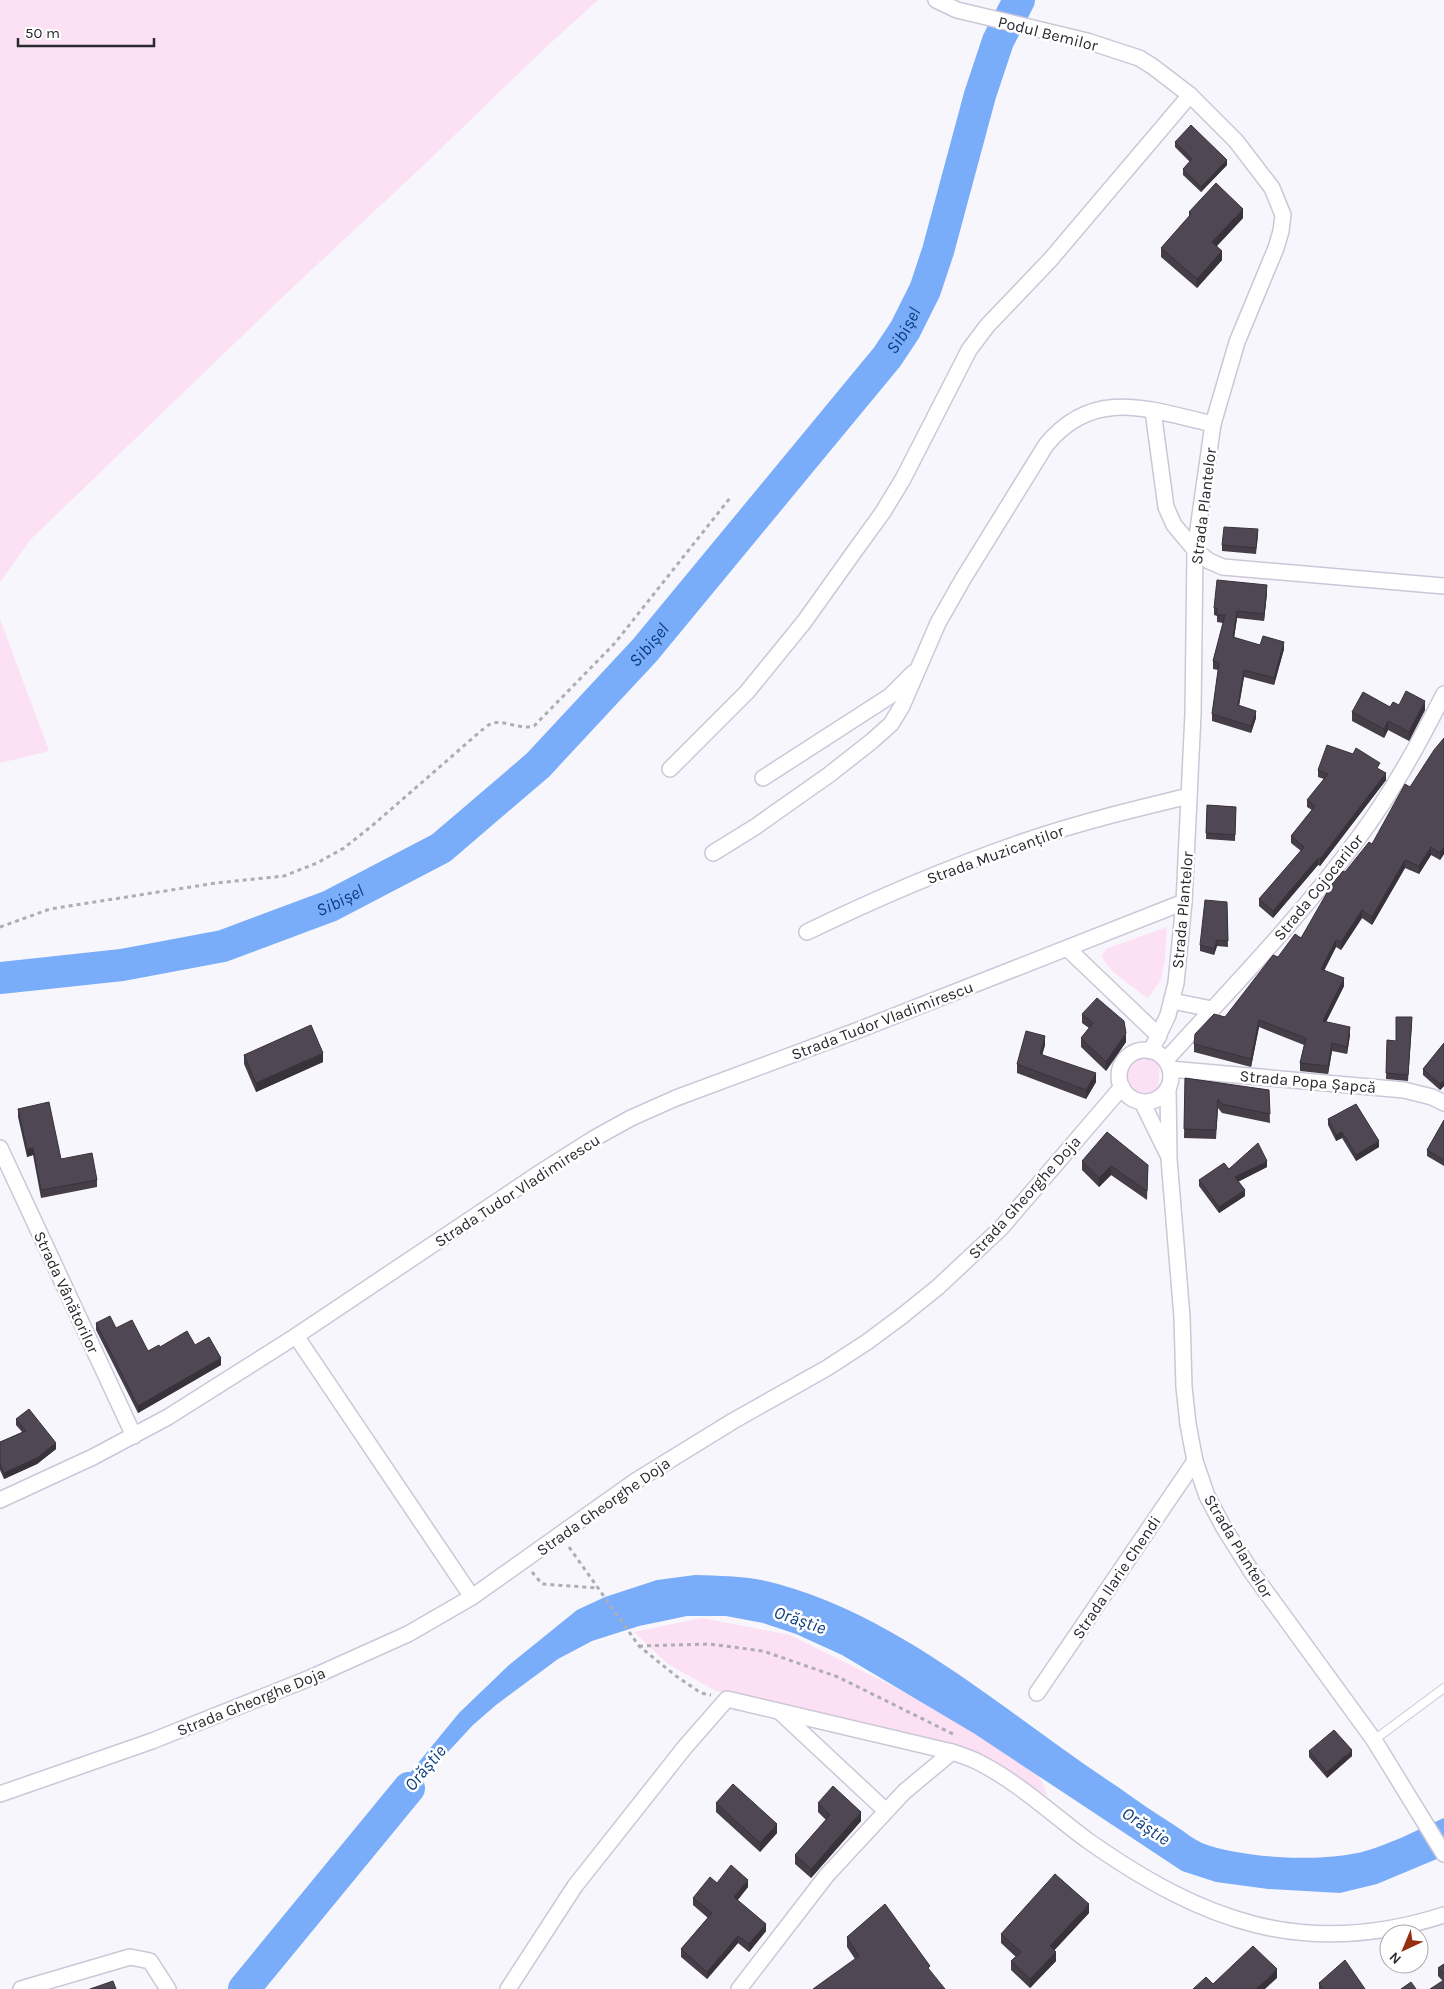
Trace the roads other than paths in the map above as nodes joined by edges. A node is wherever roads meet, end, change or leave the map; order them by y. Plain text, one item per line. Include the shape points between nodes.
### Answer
1 (949, 4) edge
2 (1139, 58) joint
3 (1190, 95) junction
4 (1153, 411) junction
5 (1213, 424) junction
6 (1195, 550) junction
7 (1444, 586) edge
8 (919, 666) junction
9 (1444, 694) edge
10 (670, 769) dead end
11 (763, 778) dead end
12 (1189, 796) junction
13 (713, 853) dead end
14 (1184, 902) junction
15 (807, 932) dead end
16 (1068, 949) junction
17 (1172, 1001) junction
18 (1212, 1008) junction
19 (1159, 1036) junction
20 (1151, 1051) junction
21 (1168, 1065) junction
22 (1122, 1087) junction
23 (1168, 1088) junction
24 (1142, 1102) junction
25 (1444, 1103) edge
26 (0, 1148) edge
27 (1169, 1159) junction
28 (296, 1336) junction
29 (134, 1436) junction
30 (1195, 1461) junction
31 (0, 1500) edge
32 (472, 1597) junction
33 (1444, 1688) edge
34 (1037, 1693) dead end
35 (779, 1711) junction
36 (1374, 1740) junction
37 (952, 1752) junction
38 (0, 1794) edge
39 (886, 1810) junction
40 (1444, 1854) edge
41 (1444, 1915) edge
42 (21, 1989) edge
43 (168, 1989) edge
44 (508, 1989) edge
45 (739, 1989) edge

1 - 2 street, Podul Bemilor
2 - 3 street, Strada Plantelor
3 - 5 street, Strada Plantelor via 1256,165 1272,188 1283,215 1276,248 1237,342
3 - 10 street via 969,350 883,512 764,672
4 - 5 street
4 - 6 street via 1166,507 1174,525
4 - 8 street via 1124,407 1088,412 1058,430 963,579
5 - 6 street, Strada Plantelor
6 - 7 street via 1223,567
6 - 12 street, Strada Plantelor
8 - 11 street via 890,696
8 - 13 street via 891,724 789,803
9 - 18 street, Strada Cojocarilor via 1409,760 1361,836 1314,895
12 - 14 street, Strada Plantelor
12 - 15 street, Strada Muzicanților via 1121,812 968,861
14 - 16 street, Strada Tudor Vladimirescu
14 - 17 street, Strada Plantelor
16 - 19 street
16 - 28 street, Strada Tudor Vladimirescu via 631,1118 544,1170
17 - 18 street
17 - 19 street, Strada Plantelor
18 - 21 street, Strada Cojocarilor
19 - 20 street, Strada Plantelor
20 - 21 street via 1159,1054
20 - 22 street via 1134,1052 1122,1063
21 - 23 street
21 - 25 street, Strada Popa Șapcă via 1404,1090
22 - 24 street via 1127,1094
22 - 32 street, Strada Gheorghe Doja via 1001,1228 902,1316 827,1368 634,1482
23 - 24 street via 1157,1099
23 - 27 street, Strada Plantelor
24 - 27 street, Strada Plantelor
26 - 29 street, Strada Vânătorilor
27 - 30 street, Strada Plantelor via 1182,1317 1184,1387
28 - 29 street, Strada Tudor Vladimirescu
28 - 32 street
29 - 31 street, Strada Tudor Vladimirescu
30 - 34 street, Strada Ilarie Chendi
30 - 36 street, Strada Plantelor via 1207,1496 1252,1574
32 - 38 street, Strada Gheorghe Doja via 408,1634 310,1678 152,1741
33 - 36 lane
35 - 37 street
35 - 39 street
35 - 44 street via 727,1699 575,1886
36 - 40 street, Strada Plantelor
37 - 39 street
37 - 41 street via 986,1766 1014,1784 1088,1840 1166,1890 1247,1924 1282,1931 1348,1934
39 - 45 street via 827,1875
42 - 43 street via 130,1957 150,1960

